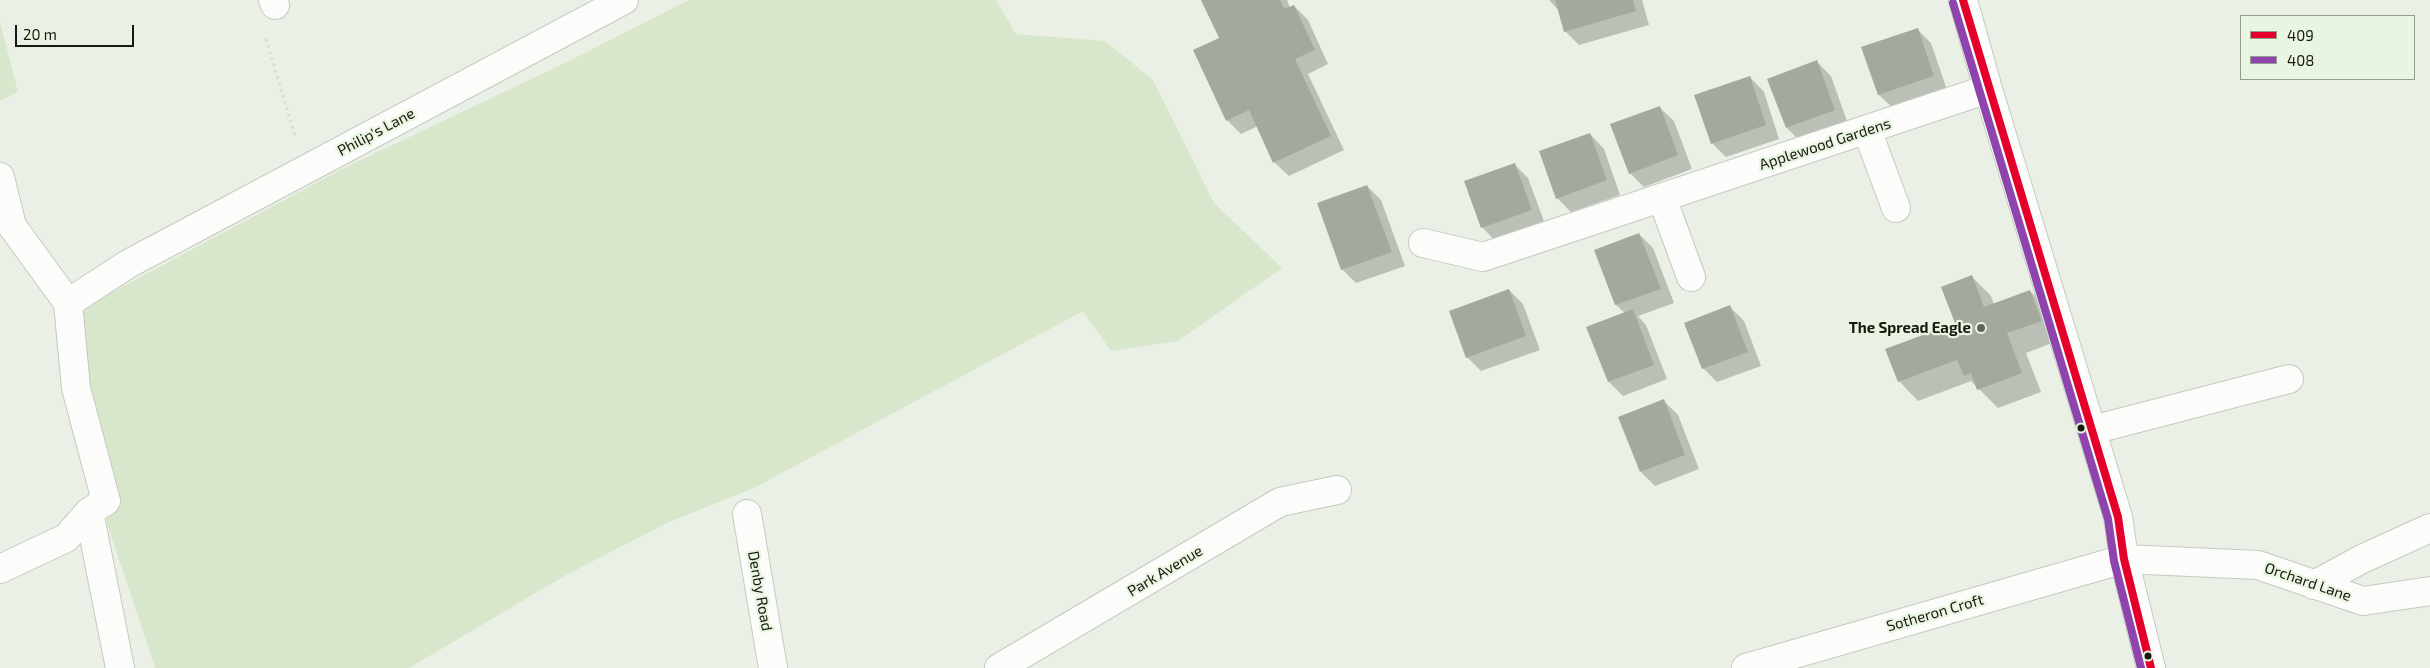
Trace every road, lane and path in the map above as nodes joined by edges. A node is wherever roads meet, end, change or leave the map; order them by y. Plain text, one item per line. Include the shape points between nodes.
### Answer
1 (624, 0) edge
2 (1963, 0) edge
3 (274, 3) edge
4 (1988, 89) junction
5 (1867, 130) junction
6 (304, 170) junction
7 (0, 177) edge
8 (1662, 198) junction
9 (1896, 208) dead end
10 (1423, 243) dead end
11 (1692, 277) dead end
12 (68, 303) junction
13 (2290, 379) dead end
14 (2092, 430) junction
15 (1337, 490) dead end
16 (88, 512) junction
17 (747, 514) dead end
18 (2430, 528) edge
19 (2124, 559) junction
20 (0, 569) edge
21 (2314, 584) junction
22 (2430, 592) edge
23 (120, 668) edge
24 (773, 668) edge
25 (999, 668) edge
26 (1746, 668) edge
27 (2151, 668) edge

1 - 6 street, Philip's Lane
2 - 4 street
3 - 6 path via 264,28
4 - 5 street, Applewood Gardens
4 - 14 street
5 - 8 street, Applewood Gardens
5 - 9 street
6 - 12 street, Philip's Lane via 128,264
7 - 12 street via 12,226
8 - 10 street, Applewood Gardens via 1483,257
8 - 11 street
12 - 16 street via 76,388 106,501
13 - 14 street
14 - 19 street via 2118,517
15 - 25 street, Park Avenue via 1280,502
16 - 20 street via 66,538
16 - 23 street
17 - 24 street, Denby Road
18 - 21 street
19 - 21 street, Orchard Lane via 2258,566
19 - 26 street, Sotheron Croft
19 - 27 street
21 - 22 street, Orchard Lane via 2363,601

